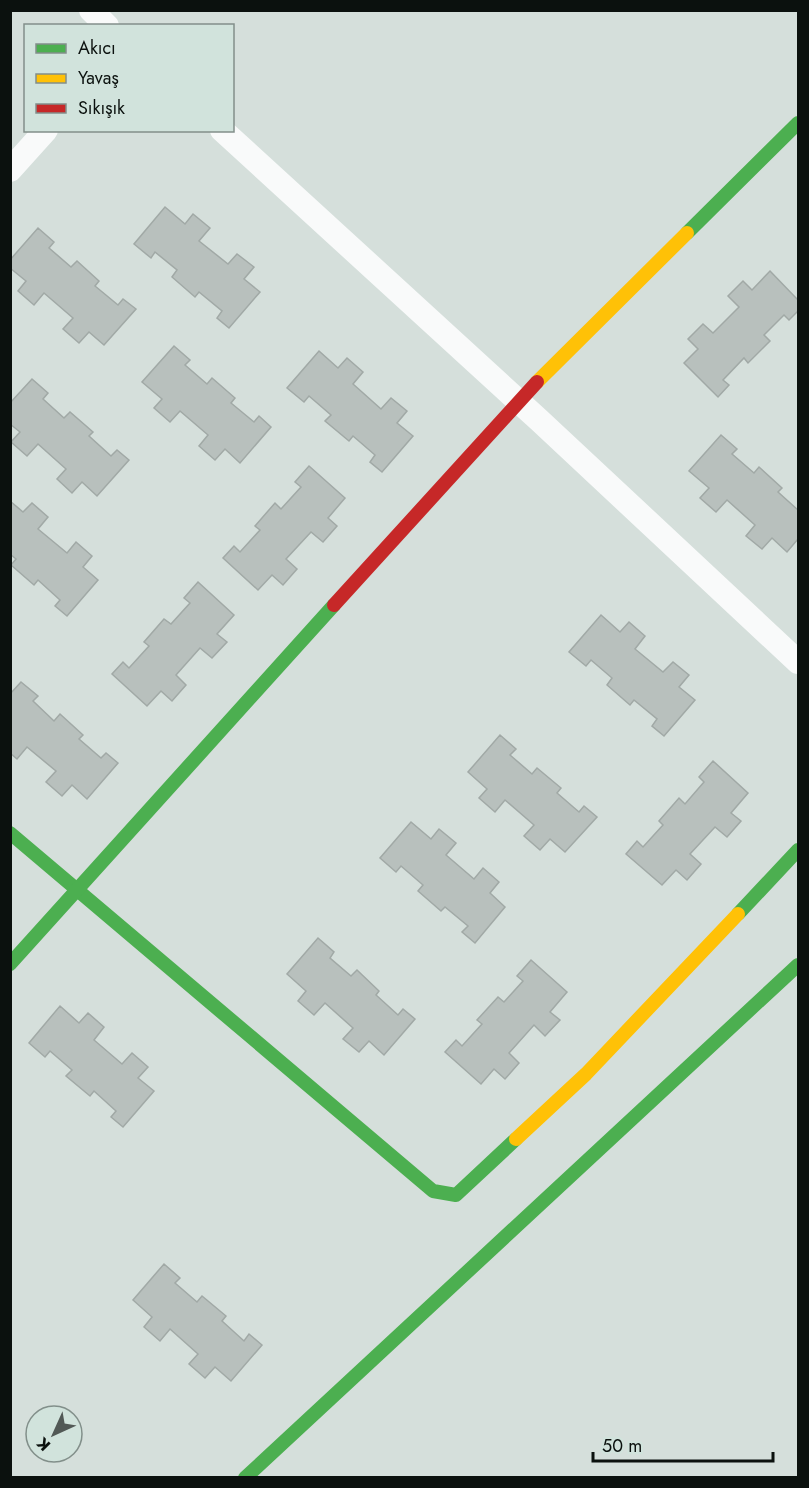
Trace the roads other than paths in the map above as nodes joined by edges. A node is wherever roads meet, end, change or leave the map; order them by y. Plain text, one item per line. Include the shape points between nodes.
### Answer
1 (91, 10) edge
2 (105, 24) edge
3 (798, 123) edge
4 (44, 132) edge
5 (224, 132) edge
6 (10, 170) edge
7 (518, 401) junction
8 (798, 662) edge
9 (10, 833) edge
10 (798, 850) edge
11 (77, 891) junction
12 (10, 964) edge
13 (798, 965) edge
14 (245, 1478) edge

1 - 2 street
3 - 7 street
4 - 6 street
5 - 7 street
7 - 8 street
7 - 11 street
9 - 11 street
10 - 11 street via 586,1074 456,1195 433,1191
11 - 12 street
13 - 14 street

